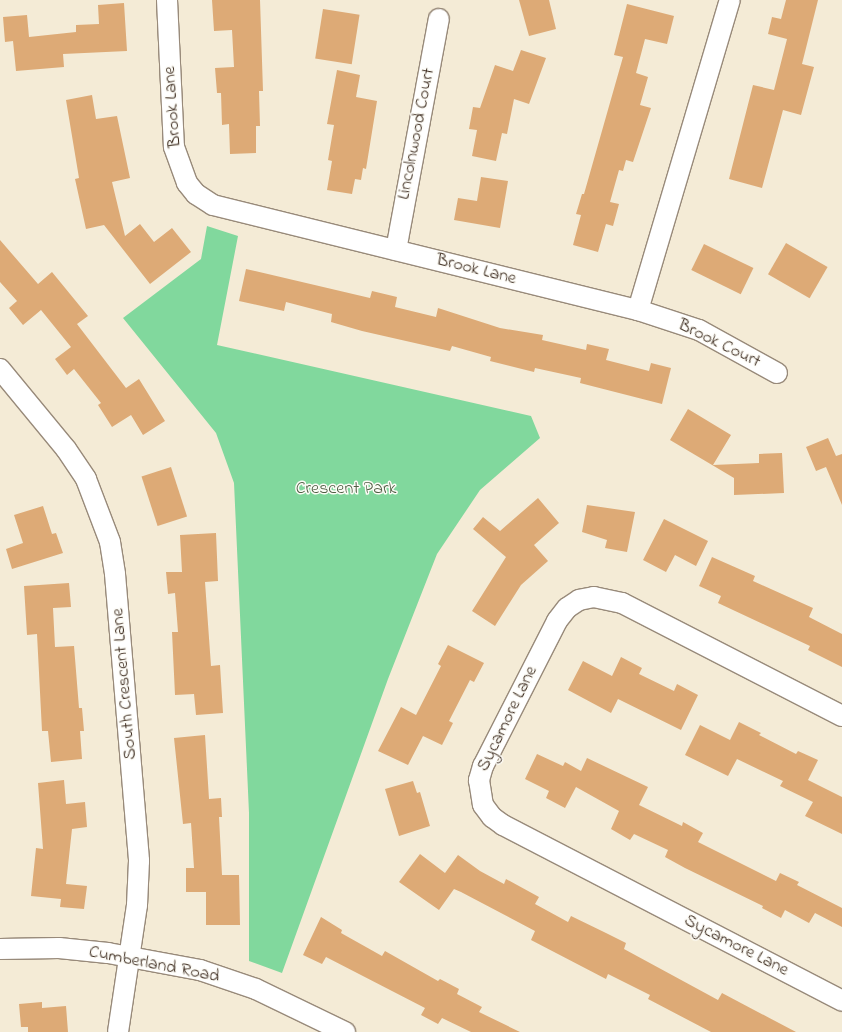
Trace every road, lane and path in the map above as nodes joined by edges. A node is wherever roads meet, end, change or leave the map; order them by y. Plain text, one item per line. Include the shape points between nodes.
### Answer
1 (167, 0) edge
2 (730, 0) edge
3 (439, 19) dead end
4 (396, 250) junction
5 (638, 310) junction
6 (0, 369) edge
7 (777, 373) dead end
8 (842, 716) edge
9 (0, 949) edge
10 (129, 957) junction
11 (842, 1001) edge
12 (118, 1032) edge
13 (345, 1032) edge

1 - 4 street, Brook Lane via 174,147 178,165 196,194 212,205 236,212
2 - 5 street
3 - 4 street, Lincolnwood Court
4 - 5 street, Brook Lane
5 - 7 street, Brook Court via 699,330
6 - 10 street, South Crescent Lane via 66,449 86,479 110,542 116,574 139,861 137,905
8 - 11 street, Sycamore Lane via 622,603 594,597 579,600 567,608 557,621 483,766 479,780 483,805 492,817 503,825
9 - 10 street, Cumberland Road via 59,948
10 - 12 street, South Crescent Lane
10 - 13 street, Cumberland Road via 200,970 256,989

